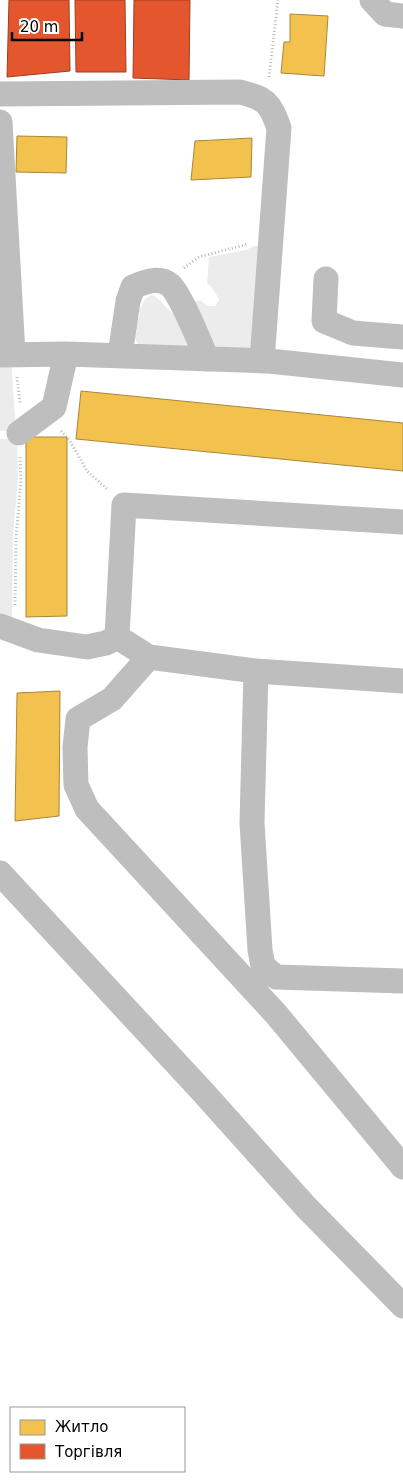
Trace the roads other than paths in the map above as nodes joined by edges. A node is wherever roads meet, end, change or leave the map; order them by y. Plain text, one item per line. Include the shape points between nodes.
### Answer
1 (372, 0) edge
2 (403, 16) edge
3 (0, 94) edge
4 (0, 122) edge
5 (326, 279) dead end
6 (403, 337) edge
7 (66, 354) junction
8 (120, 355) junction
9 (207, 359) junction
10 (262, 361) junction
11 (403, 374) edge
12 (19, 434) road end
13 (403, 522) edge
14 (7, 628) edge
15 (117, 637) junction
16 (149, 657) junction
17 (256, 671) junction
18 (403, 681) edge
19 (0, 873) edge
20 (403, 981) edge
21 (403, 1167) edge
22 (403, 1306) edge

1 - 2 street via 386,14
3 - 10 street via 240,92 259,97 272,108 279,128
4 - 7 street via 7,354
5 - 6 street via 324,321 353,333
7 - 8 street
7 - 12 street via 54,407
8 - 9 street
8 - 9 street via 133,288 145,281 160,280 170,285 179,299
9 - 10 street
10 - 11 street
13 - 15 street via 124,505
14 - 15 street via 38,640 87,647
15 - 16 street
16 - 17 street
16 - 21 street via 112,699 78,719 76,785 87,809 276,1014
17 - 18 street
17 - 20 street via 252,823 263,966 276,977
19 - 22 street via 306,1207

